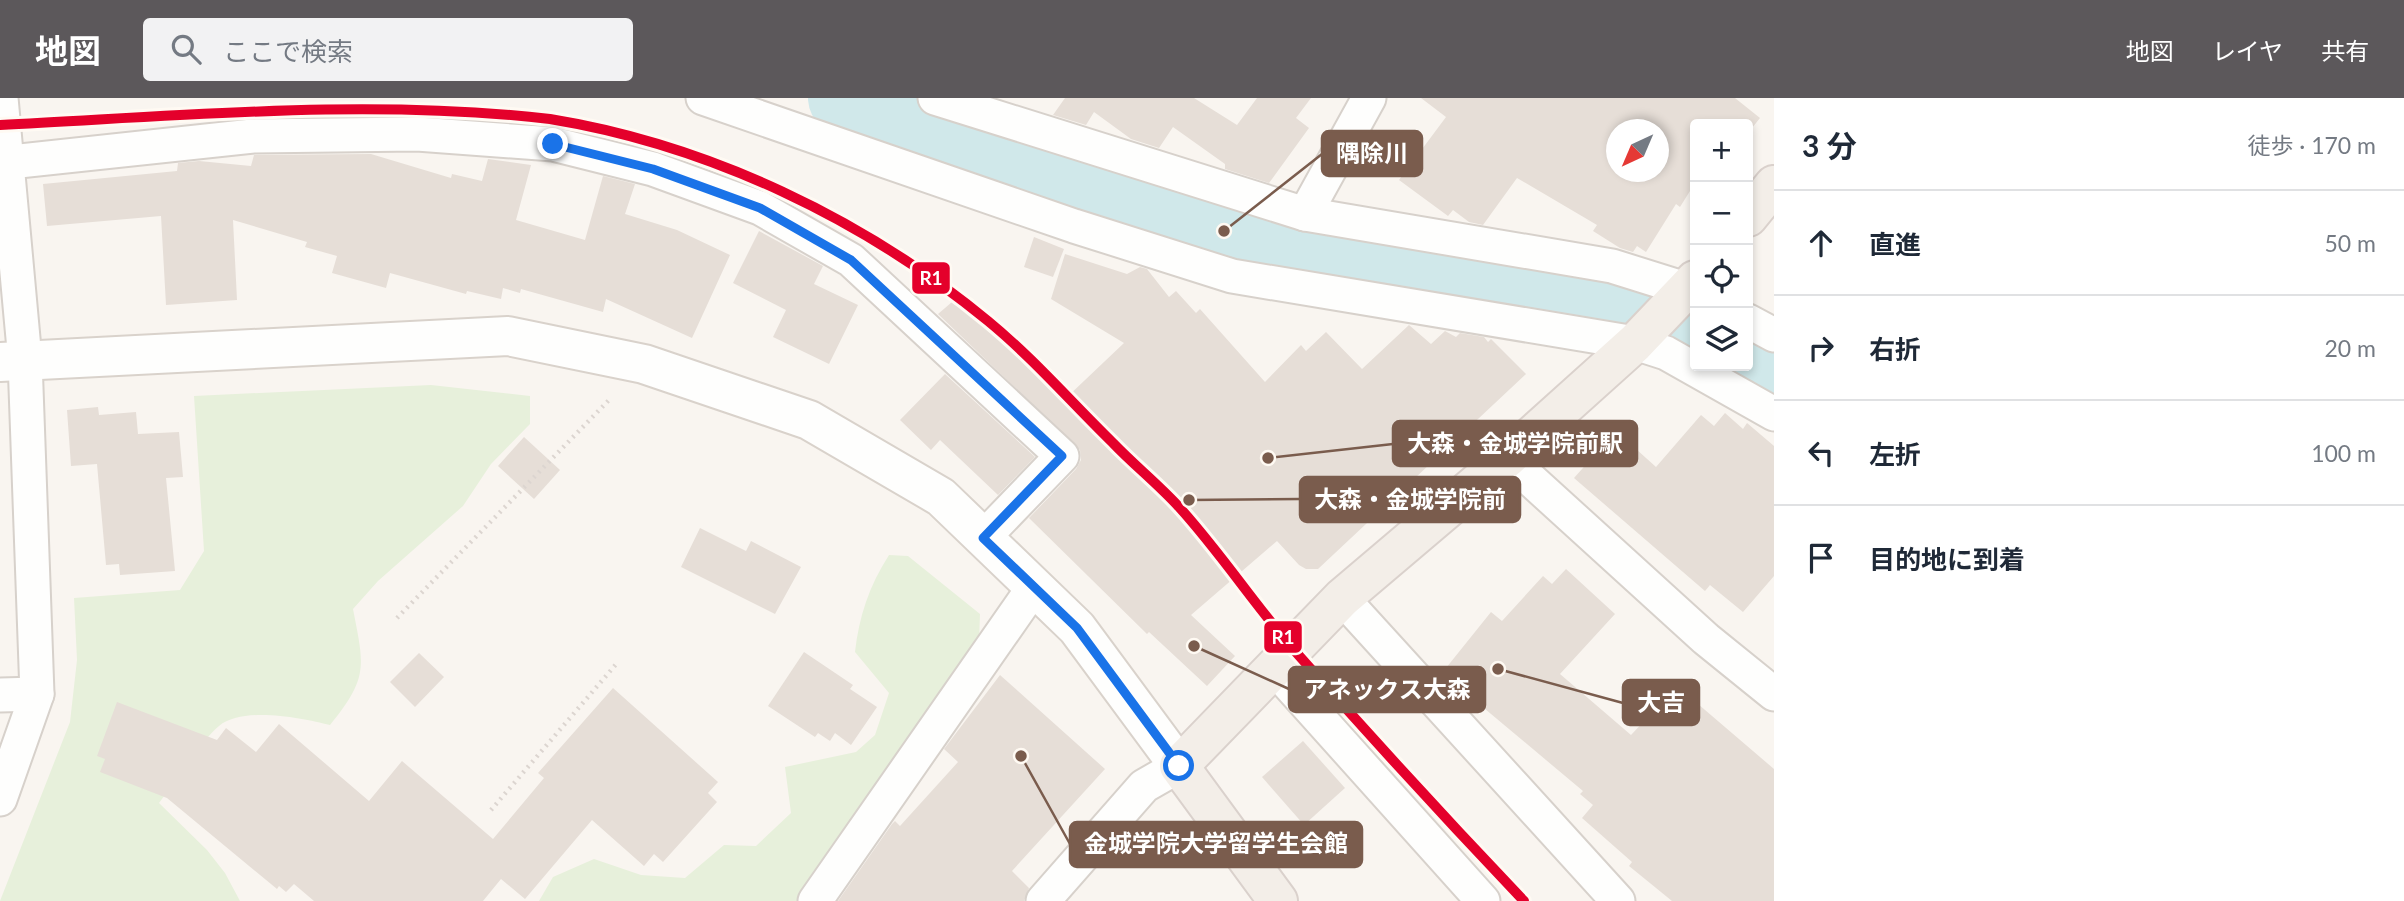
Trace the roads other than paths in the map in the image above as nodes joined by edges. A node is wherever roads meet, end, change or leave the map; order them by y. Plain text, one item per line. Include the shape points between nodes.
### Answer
1 (1, 98) edge
2 (703, 98) edge
3 (1369, 98) edge
4 (946, 100) edge
5 (4, 163) edge
6 (1774, 186) edge
7 (1753, 211) edge
8 (1305, 214) junction
9 (1689, 290) edge
10 (1753, 324) edge
11 (1774, 335) edge
12 (1640, 338) junction
13 (13, 361) edge
14 (1774, 414) edge
15 (1507, 458) junction
16 (983, 538) junction
17 (1034, 587) junction
18 (1342, 598) junction
19 (1274, 668) junction
20 (37, 694) junction
21 (1774, 694) edge
22 (0, 695) edge
23 (1179, 766) junction
24 (0, 799) edge
25 (815, 901) edge
26 (1043, 901) edge
27 (1278, 901) edge
28 (1483, 901) edge
29 (1618, 901) edge

1 - 5 street
2 - 12 street via 1232,276
3 - 8 street
4 - 8 street
5 - 13 street
5 - 16 street via 253,136 417,134 553,144 653,169 760,208 851,260 1062,456
6 - 7 main road
8 - 9 street via 1612,266
9 - 12 main road
10 - 11 street
12 - 14 street
12 - 15 main road
13 - 16 street via 508,335 644,364 809,419 941,497
13 - 20 street
15 - 18 main road
15 - 21 street via 1706,639
16 - 17 street
17 - 23 street via 1077,628
17 - 25 street
18 - 19 main road
18 - 29 street
19 - 23 main road
19 - 28 street
20 - 22 street
20 - 24 street
23 - 26 street via 1144,786
23 - 27 main road

